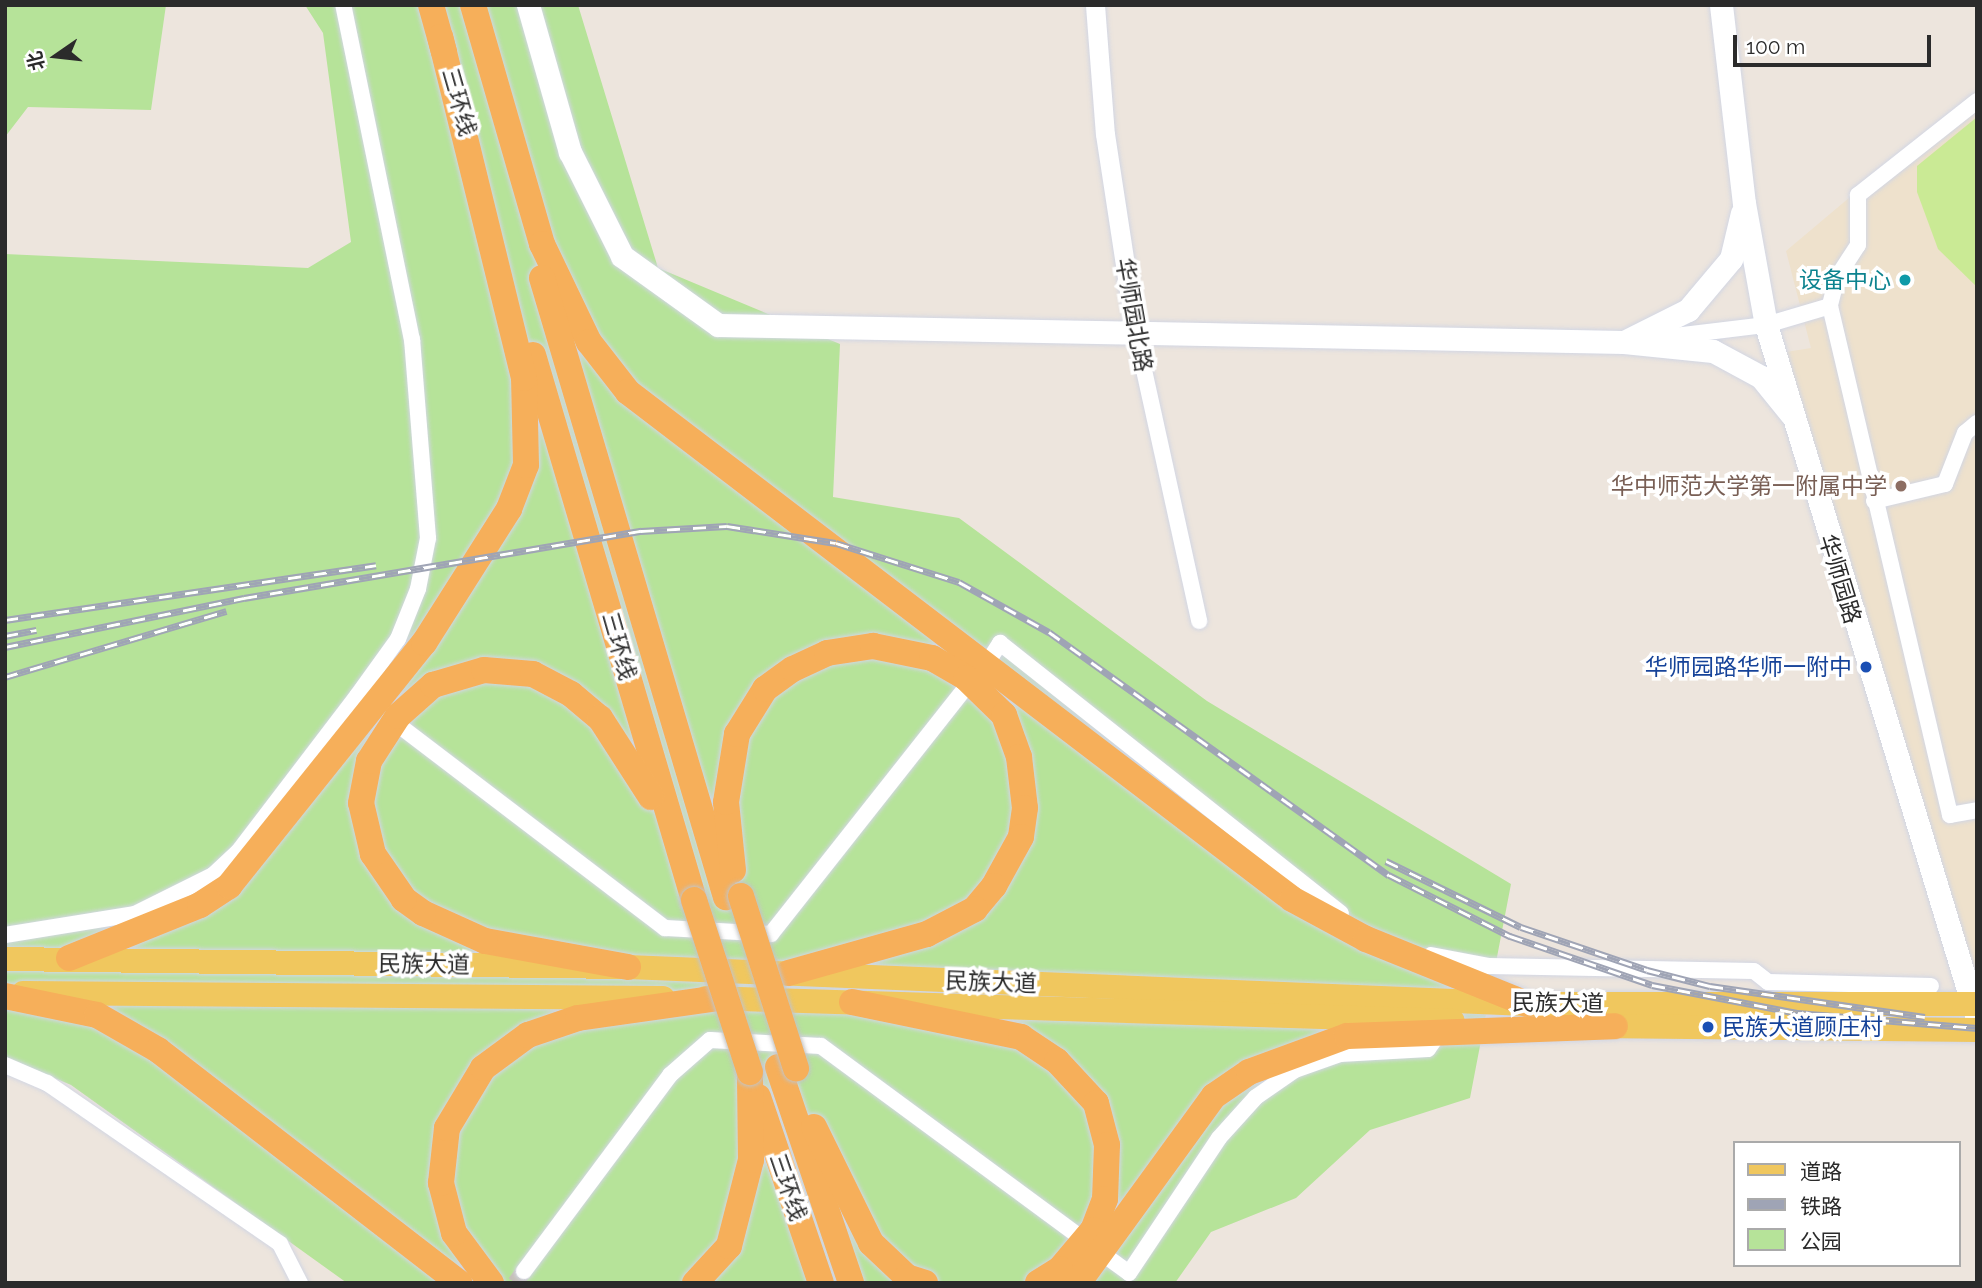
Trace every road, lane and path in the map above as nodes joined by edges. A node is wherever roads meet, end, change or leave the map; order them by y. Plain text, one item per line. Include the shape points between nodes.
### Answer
1 (343, 5) edge
2 (431, 5) edge
3 (461, 5) edge
4 (473, 5) edge
5 (528, 5) edge
6 (1095, 5) edge
7 (1721, 5) edge
8 (440, 37) junction
9 (1977, 101) edge
10 (1744, 203) junction
11 (542, 244) junction
12 (1830, 306) junction
13 (1766, 325) junction
14 (1135, 329) junction
15 (1624, 342) junction
16 (1791, 414) junction
17 (1977, 423) edge
18 (1874, 501) junction
19 (1199, 621) dead end
20 (991, 657) dead end
21 (965, 688) dead end
22 (401, 727) dead end
23 (1977, 810) edge
24 (733, 870) junction
25 (734, 897) junction
26 (694, 900) junction
27 (5, 935) edge
28 (69, 958) junction
29 (5, 959) edge
30 (628, 967) junction
31 (788, 973) junction
32 (1931, 986) dead end
33 (5, 995) edge
34 (718, 998) junction
35 (852, 1002) junction
36 (1527, 1004) junction
37 (1975, 1009) edge
38 (1615, 1026) junction
39 (1977, 1030) edge
40 (1439, 1033) junction
41 (5, 1065) edge
42 (787, 1068) junction
43 (750, 1072) junction
44 (814, 1125) junction
45 (1077, 1235) dead end
46 (1107, 1256) dead end
47 (524, 1271) tunnel mouth
48 (300, 1283) edge
49 (460, 1283) edge
50 (491, 1283) edge
51 (695, 1283) edge
52 (821, 1283) edge
53 (850, 1283) edge
54 (866, 1283) edge
55 (925, 1283) edge
56 (1038, 1283) edge
57 (1078, 1283) edge

1 - 27 street via 412,340 428,558 398,639 361,698 238,852 213,875 135,914
2 - 8 highway, 三环线
3 - 25 highway, 三环线
4 - 11 highway
5 - 14 main road via 570,152 622,256 718,325
6 - 14 street, 华师园北路 via 1105,134
7 - 10 main road, 华师园路
8 - 26 highway, 三环线
8 - 28 highway via 524,378 526,465 509,509 424,643 229,886 200,905
9 - 12 street via 1858,195 1858,245 1838,277
10 - 13 main road, 华师园路
10 - 15 main road via 1731,259 1688,310
11 - 24 highway
11 - 36 highway via 589,342 628,392 684,437 1292,899 1366,939
12 - 13 street
12 - 18 street
13 - 15 street
13 - 16 main road, 华师园路
14 - 15 main road
14 - 19 street, 华师园北路
15 - 16 main road via 1713,351 1760,377
16 - 37 main road, 华师园路
17 - 18 street via 1965,433 1945,484
18 - 23 street via 1950,816
20 - 32 street via 1000,643 1331,907 1423,954 1488,966 1754,971 1768,982
21 - 22 street via 771,933 665,928
24 - 25 highway
24 - 31 highway via 726,802 737,734 765,689 793,669 827,653 873,646 920,656 966,678 1004,715 1019,757 1025,808 1021,837 994,886 975,909 927,934
25 - 42 highway, 三环线
26 - 30 highway via 642,776 600,718 571,694 533,674 484,670 433,685 398,716 369,761 360,803 373,854 404,900 485,942
26 - 43 highway, 三环线, bridge
28 - 29 main road, 民族大道
28 - 30 main road, 民族大道
30 - 31 main road, 民族大道
31 - 36 main road, 民族大道
33 - 34 main road, 民族大道
33 - 49 highway via 97,1015 158,1050
34 - 35 main road, 民族大道
34 - 50 highway via 578,1018 528,1035 483,1068 447,1128 441,1183 454,1233
35 - 38 main road, 民族大道
35 - 56 highway via 1021,1037 1058,1061 1096,1103 1107,1145 1105,1199 1093,1230 1060,1269
36 - 37 main road, 民族大道
38 - 39 main road, 民族大道
38 - 40 highway
40 - 46 street via 1428,1049 1340,1054 1295,1070 1256,1097 1219,1138 1129,1273
40 - 57 highway via 1347,1036 1249,1072 1214,1096
41 - 48 street via 47,1083 280,1244
42 - 44 highway
42 - 53 highway, 三环线
43 - 51 highway via 751,1160 729,1246
43 - 52 highway, 三环线
44 - 54 highway
44 - 55 highway via 871,1243 908,1277
45 - 47 street via 821,1046 710,1040 670,1075

